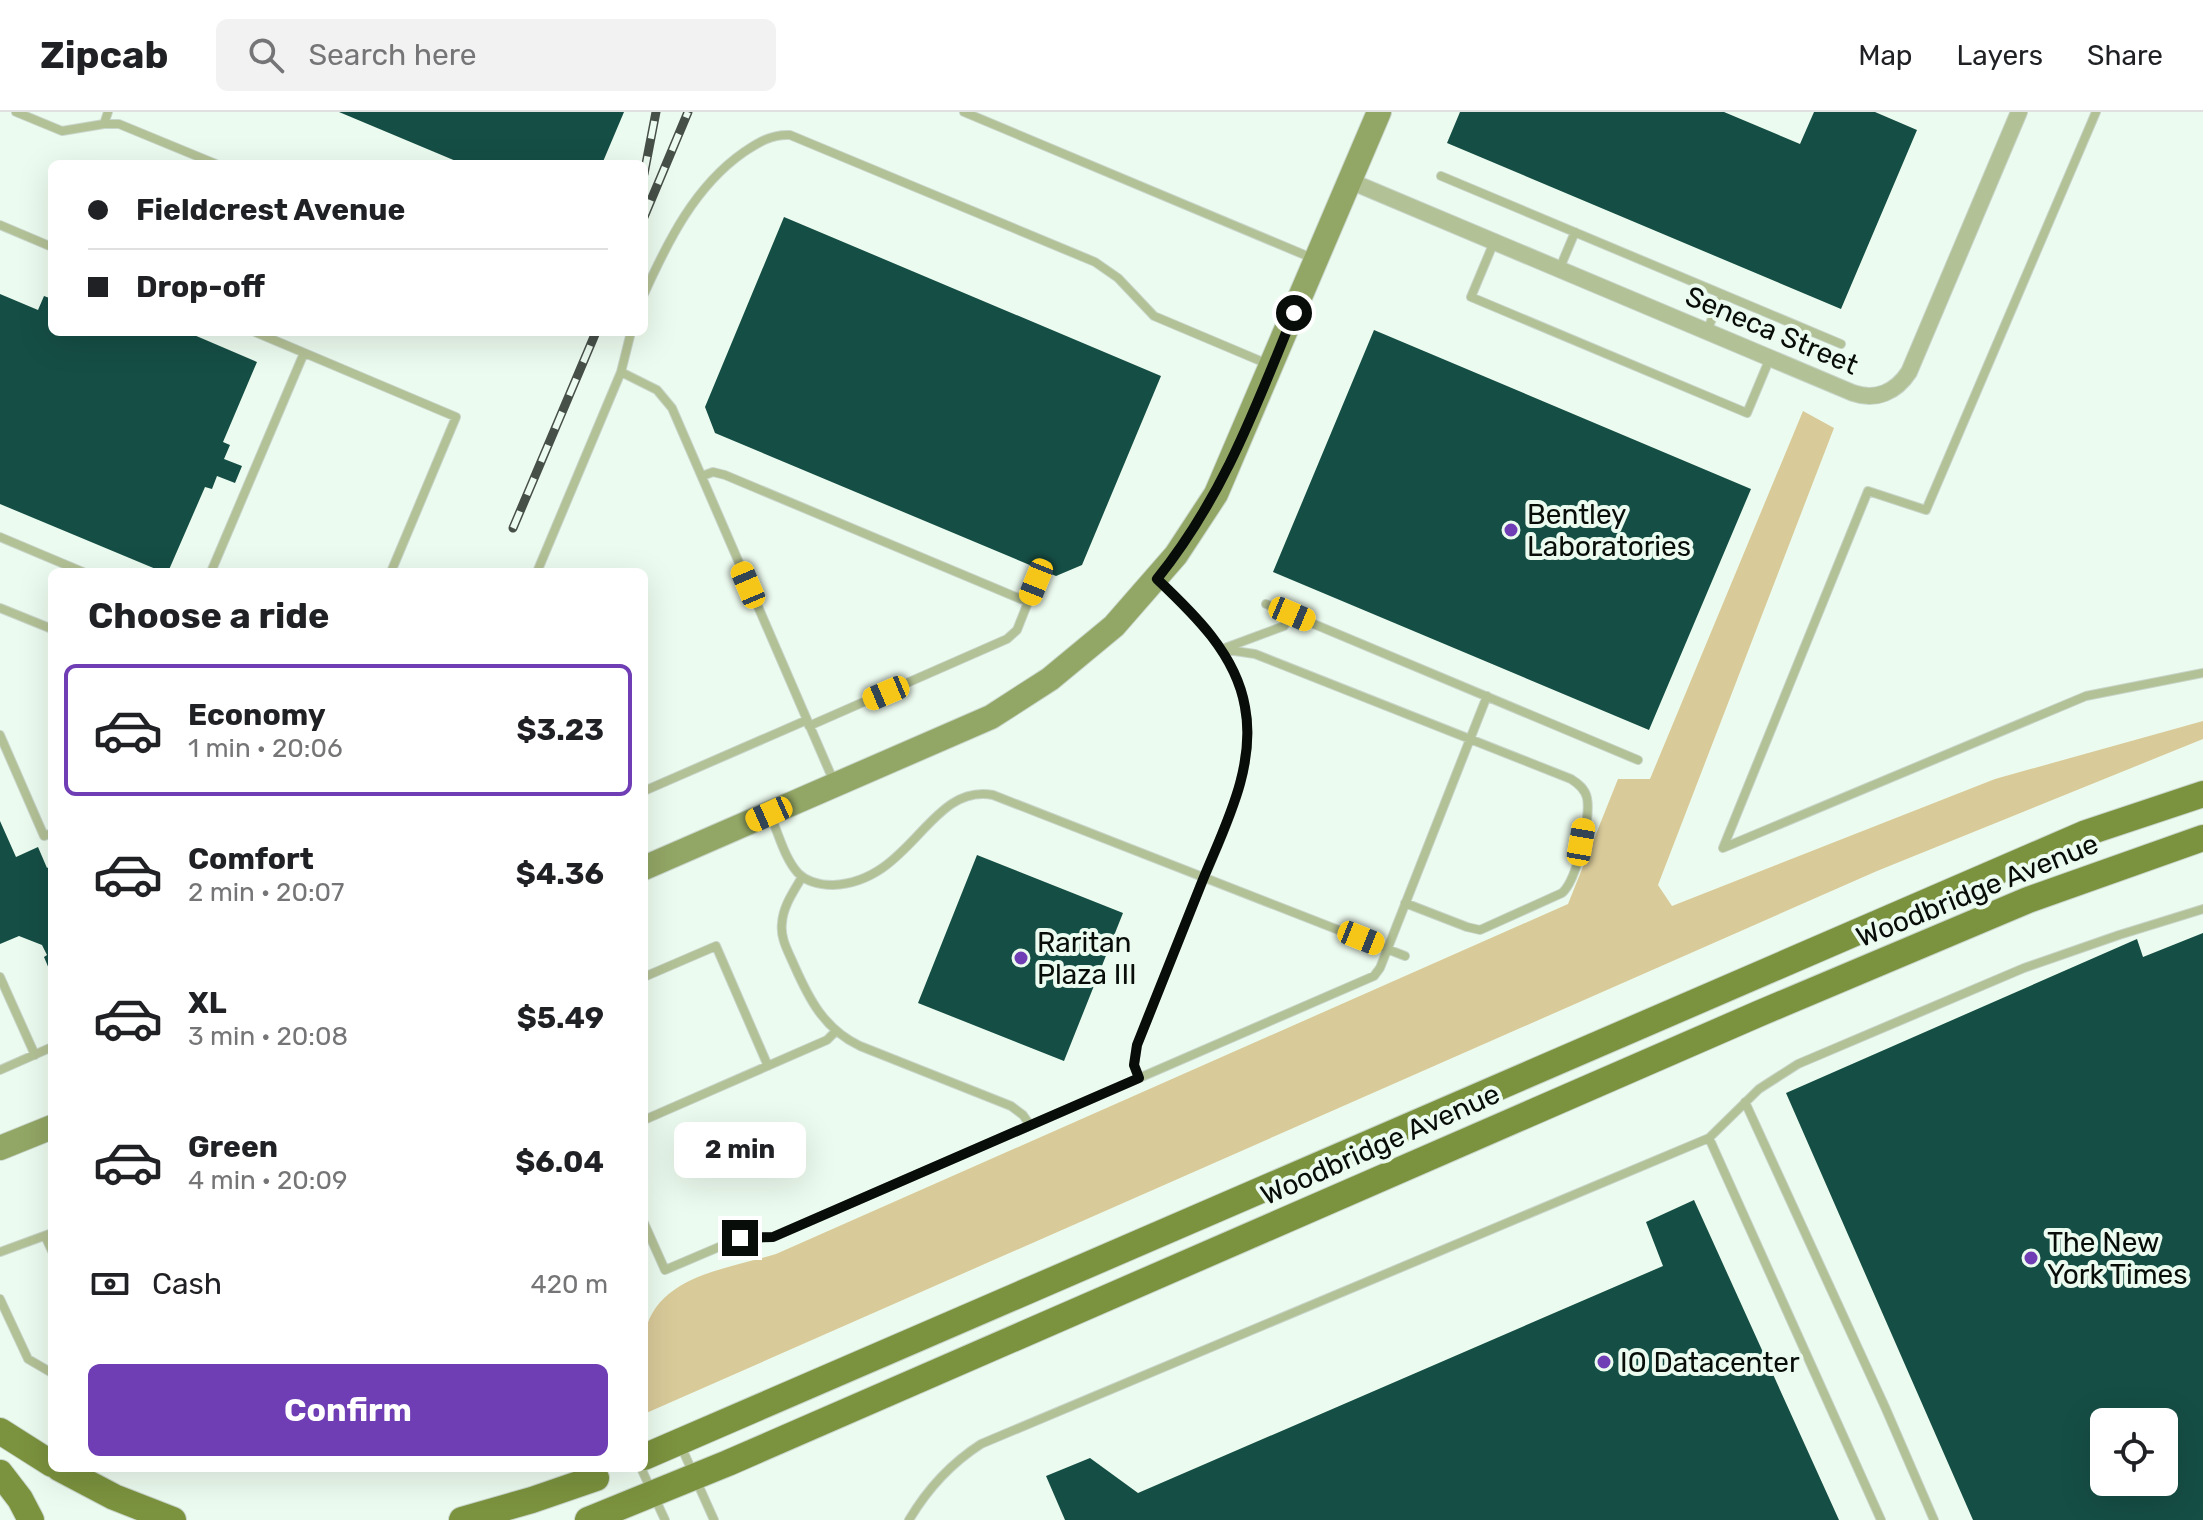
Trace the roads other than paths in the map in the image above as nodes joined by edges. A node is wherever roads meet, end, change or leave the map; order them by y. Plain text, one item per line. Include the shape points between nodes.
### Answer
1 (16, 112) edge
2 (108, 112) edge
3 (964, 112) edge
4 (1379, 112) edge
5 (2019, 112) edge
6 (2096, 112) edge
7 (104, 124) junction
8 (207, 160) edge
9 (1441, 176) dead end
10 (1350, 181) junction
11 (0, 225) edge
12 (1575, 232) junction
13 (1494, 242) junction
14 (48, 245) edge
15 (1317, 260) junction
16 (1559, 270) junction
17 (648, 286) edge
18 (1722, 294) junction
19 (1707, 331) junction
20 (264, 336) edge
21 (630, 336) edge
22 (1841, 344) dead end
23 (304, 353) junction
24 (1770, 358) junction
25 (1272, 366) junction
26 (621, 372) junction
27 (702, 476) junction
28 (0, 537) edge
29 (74, 568) edge
30 (213, 568) edge
31 (393, 568) edge
32 (539, 568) edge
33 (1157, 579) junction
34 (1036, 582) dead end
35 (1028, 602) junction
36 (1266, 604) dead end
37 (0, 608) edge
38 (1292, 614) junction
39 (48, 627) edge
40 (1221, 649) junction
41 (2203, 673) edge
42 (1487, 696) junction
43 (808, 723) junction
44 (0, 735) edge
45 (1470, 740) junction
46 (1638, 760) dead end
47 (835, 785) junction
48 (648, 789) edge
49 (2203, 794) edge
50 (769, 814) junction
51 (48, 834) edge
52 (2203, 838) edge
53 (648, 866) edge
54 (1204, 876) junction
55 (802, 877) junction
56 (1405, 903) junction
57 (2203, 909) edge
58 (1387, 949) junction
59 (1405, 956) dead end
60 (648, 975) edge
61 (0, 977) edge
62 (836, 1031) junction
63 (48, 1049) edge
64 (35, 1055) junction
65 (768, 1066) junction
66 (0, 1070) edge
67 (1139, 1078) junction
68 (1745, 1102) junction
69 (648, 1118) edge
70 (1030, 1125) junction
71 (48, 1129) edge
72 (1709, 1138) junction
73 (0, 1148) edge
74 (648, 1232) edge
75 (48, 1234) edge
76 (0, 1252) edge
77 (0, 1299) edge
78 (48, 1371) edge
79 (0, 1431) edge
80 (680, 1442) junction
81 (648, 1455) edge
82 (48, 1461) edge
83 (67, 1472) edge
84 (643, 1472) edge
85 (0, 1473) edge
86 (608, 1473) edge
87 (694, 1476) junction
88 (653, 1493) junction
89 (31, 1520) edge
90 (173, 1520) edge
91 (462, 1520) edge
92 (499, 1520) edge
93 (588, 1520) edge
94 (665, 1520) edge
95 (714, 1520) edge
96 (909, 1520) edge
97 (1881, 1520) edge
98 (1934, 1520) edge

1 - 7 lane via 62,131
2 - 7 lane
3 - 15 lane
4 - 10 street
5 - 24 street, Seneca Street via 1899,385 1878,396 1861,396
6 - 41 lane via 1926,510 1868,491 1723,848 2086,696
7 - 8 lane via 126,126
9 - 12 lane
10 - 13 street, Seneca Street
10 - 15 street
11 - 14 lane
12 - 16 lane
12 - 18 lane
13 - 16 street, Seneca Street
13 - 24 lane via 1471,297 1544,328 1747,413
15 - 25 street
16 - 19 street, Seneca Street
17 - 25 lane via 686,213 717,174 766,138 790,135 1095,262 1154,316
18 - 19 lane
18 - 22 lane
19 - 24 street, Seneca Street
20 - 23 lane
21 - 26 lane
23 - 30 lane
23 - 31 lane via 456,417
25 - 33 street via 1216,494
26 - 27 lane via 668,401
26 - 32 lane
27 - 35 lane via 725,475
27 - 43 lane
28 - 29 lane
33 - 40 lane
33 - 47 street via 1094,645 1015,703
34 - 35 lane
35 - 43 lane via 1017,630 1001,643
36 - 38 lane
37 - 39 lane
38 - 40 lane via 1284,626
38 - 42 lane
40 - 45 lane via 1255,654
40 - 54 lane via 1242,693 1247,741 1238,791
42 - 45 lane
42 - 46 lane
43 - 47 lane
43 - 48 lane
44 - 51 lane via 44,836
45 - 56 lane
45 - 56 lane via 1582,788 1587,809 1572,882 1557,897 1480,930
47 - 50 street
49 - 80 main road, Woodbridge Avenue via 2086,833
50 - 53 street
50 - 55 lane
52 - 87 main road, Woodbridge Avenue via 2028,900 1758,1014
54 - 55 lane via 985,793 951,802 898,856 866,877 829,885
54 - 58 lane
54 - 67 lane via 1137,1045 1134,1065
55 - 62 lane via 782,918 783,940 811,1003
56 - 58 lane
57 - 68 lane via 2024,968 1798,1064
58 - 59 lane
58 - 67 lane via 1374,976
60 - 65 lane via 716,946
61 - 64 lane
62 - 65 lane
62 - 70 lane via 860,1046 1011,1106
63 - 64 lane
64 - 66 lane
65 - 69 lane
67 - 70 lane
68 - 72 lane
68 - 98 lane
70 - 74 lane via 773,1237 740,1238 665,1270
71 - 73 street
72 - 96 lane via 981,1444 940,1476
72 - 97 lane
75 - 76 lane
77 - 78 lane via 28,1359
79 - 82 main road
80 - 81 main road, Woodbridge Avenue
80 - 87 lane
83 - 90 main road
84 - 88 lane
85 - 89 main road
86 - 91 main road
86 - 92 main road
87 - 88 main road, Woodbridge Avenue
87 - 95 lane
88 - 93 main road, Woodbridge Avenue
88 - 94 lane

